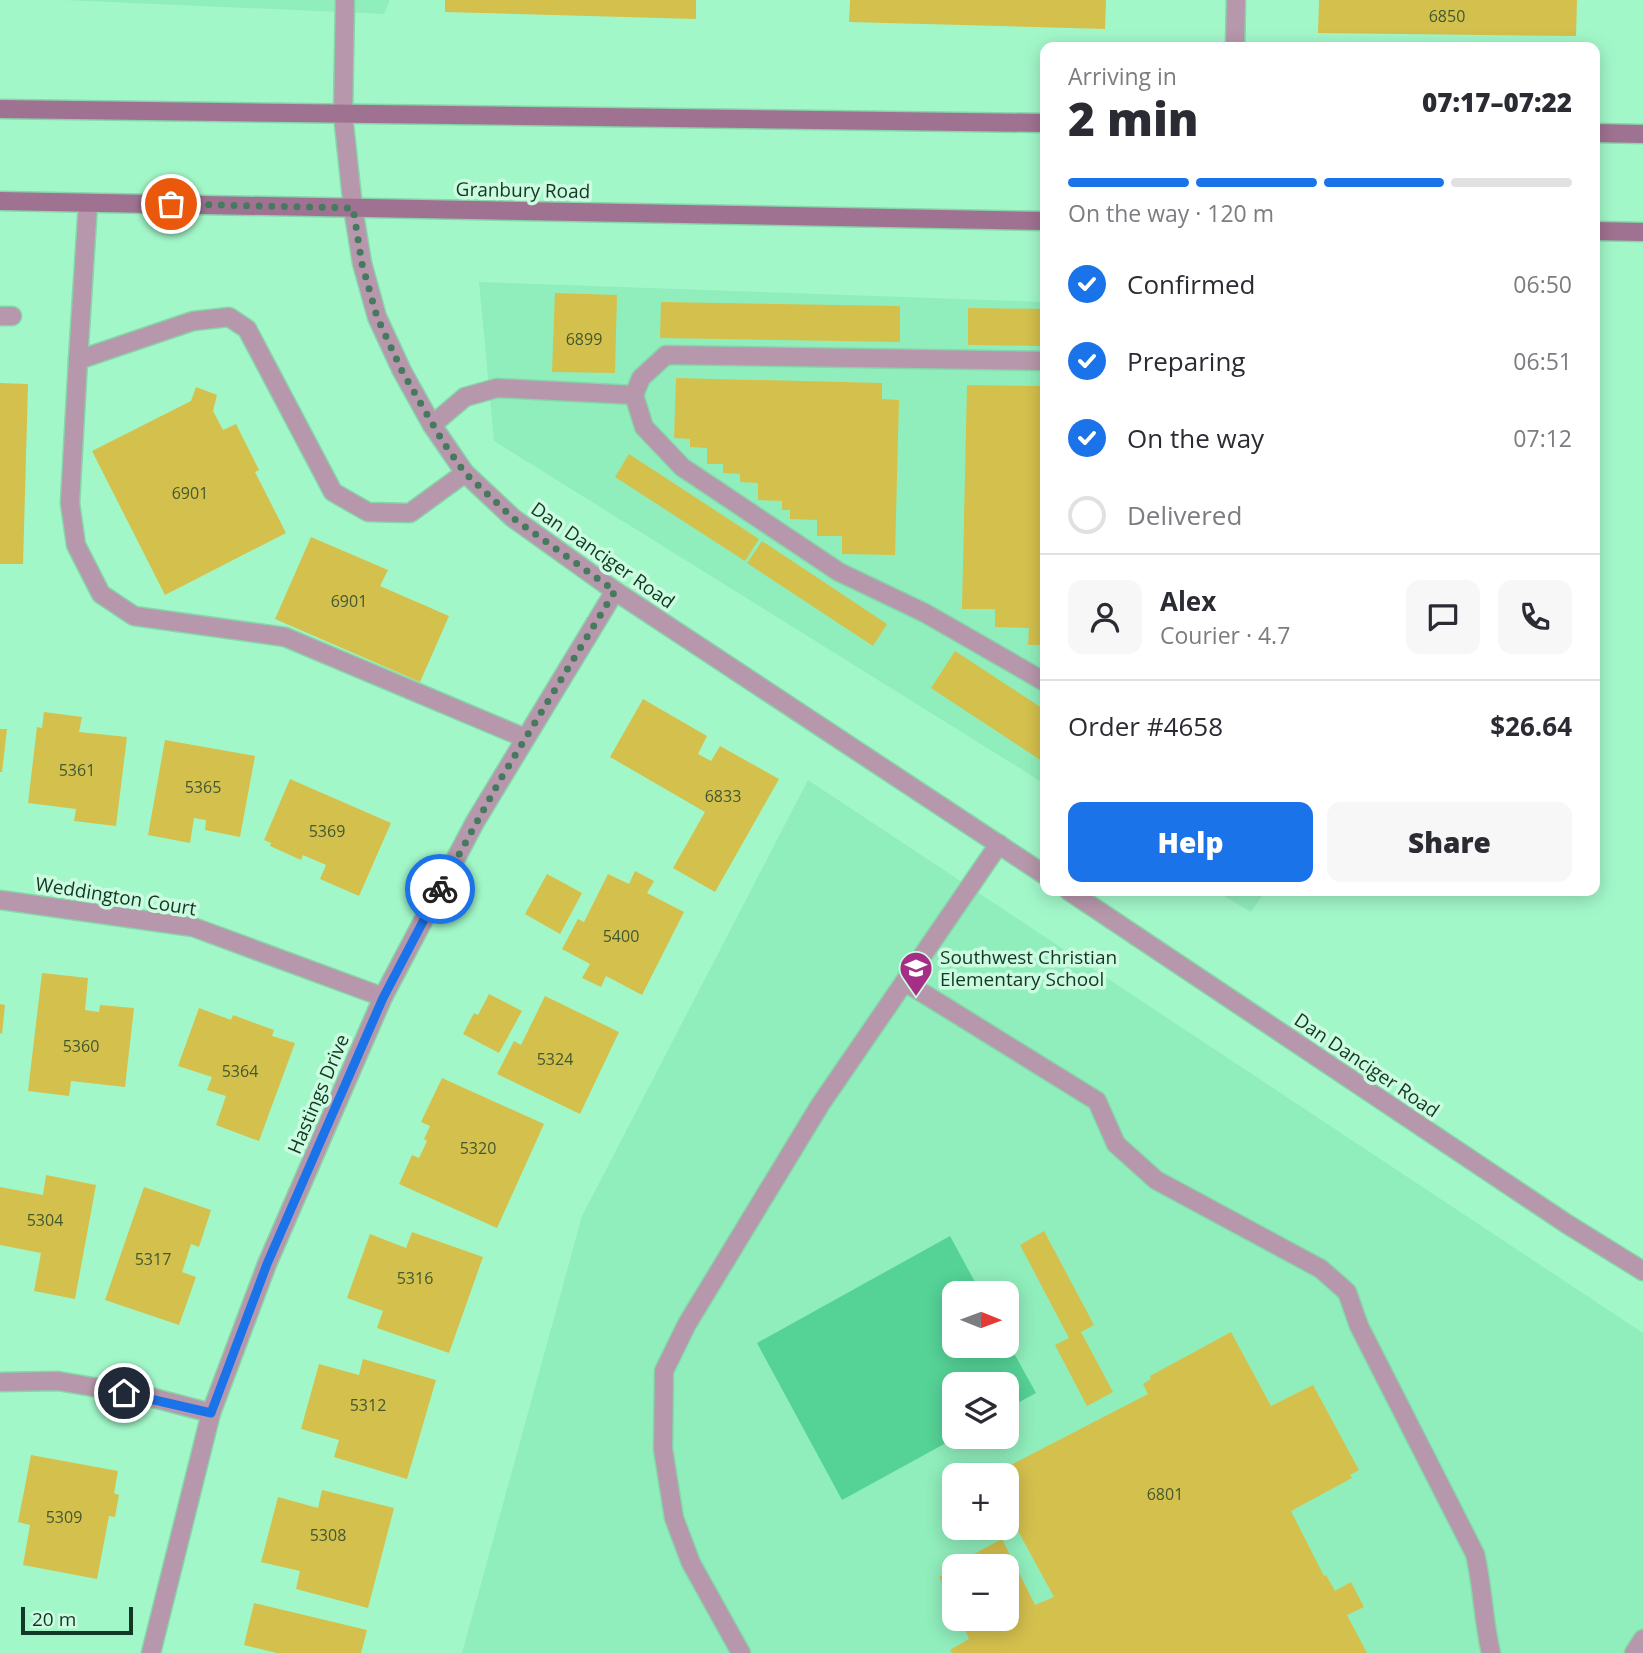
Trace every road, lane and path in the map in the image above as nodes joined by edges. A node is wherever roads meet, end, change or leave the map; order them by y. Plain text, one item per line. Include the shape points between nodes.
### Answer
1 (345, 0) edge
2 (1236, 0) edge
3 (1236, 42) edge
4 (0, 108) edge
5 (343, 114) junction
6 (1040, 123) edge
7 (1600, 133) edge
8 (1643, 134) edge
9 (0, 201) edge
10 (88, 203) junction
11 (353, 208) junction
12 (1040, 221) edge
13 (1600, 231) edge
14 (1643, 232) edge
15 (78, 360) junction
16 (1040, 361) edge
17 (634, 395) junction
18 (432, 425) junction
19 (465, 473) junction
20 (615, 591) junction
21 (1040, 679) edge
22 (525, 738) junction
23 (999, 844) junction
24 (1040, 872) edge
25 (1076, 896) edge
26 (0, 900) edge
27 (905, 982) junction
28 (383, 998) junction
29 (1643, 1271) edge
30 (0, 1382) edge
31 (211, 1413) junction
32 (1643, 1639) edge
33 (151, 1653) edge
34 (741, 1653) edge
35 (1491, 1653) edge
36 (1634, 1653) edge

1 - 5 street, Dan Danciger Road
2 - 3 street
4 - 5 main road
5 - 6 main road
5 - 11 street, Dan Danciger Road
7 - 8 main road
9 - 10 main road, Granbury Road
10 - 11 main road, Granbury Road
10 - 15 street
11 - 12 main road, Granbury Road
11 - 18 street, Dan Danciger Road via 377,317
13 - 14 main road
15 - 19 street via 192,321 229,317 247,330 333,492 368,512 410,513
15 - 22 street via 70,503 76,545 101,594 134,616 285,637
16 - 17 street via 666,355 641,378
17 - 18 street via 497,388 465,397
17 - 21 street via 644,427 682,467 839,572 925,613
18 - 19 street, Dan Danciger Road
19 - 20 street, Dan Danciger Road via 513,518
20 - 22 street, Hastings Drive
20 - 23 street, Dan Danciger Road
22 - 28 street, Hastings Drive via 475,822
23 - 24 street, Dan Danciger Road
23 - 27 street
25 - 29 street, Dan Danciger Road
26 - 28 street, Weddington Court via 193,927
27 - 34 street via 820,1105 687,1324 664,1371 663,1449 674,1518 691,1563
27 - 35 street via 1097,1101 1116,1144 1156,1180 1321,1269 1347,1292 1359,1326 1475,1553
28 - 31 street, Hastings Drive via 267,1264
30 - 31 street via 58,1381
31 - 33 street, Hastings Drive
32 - 36 street

